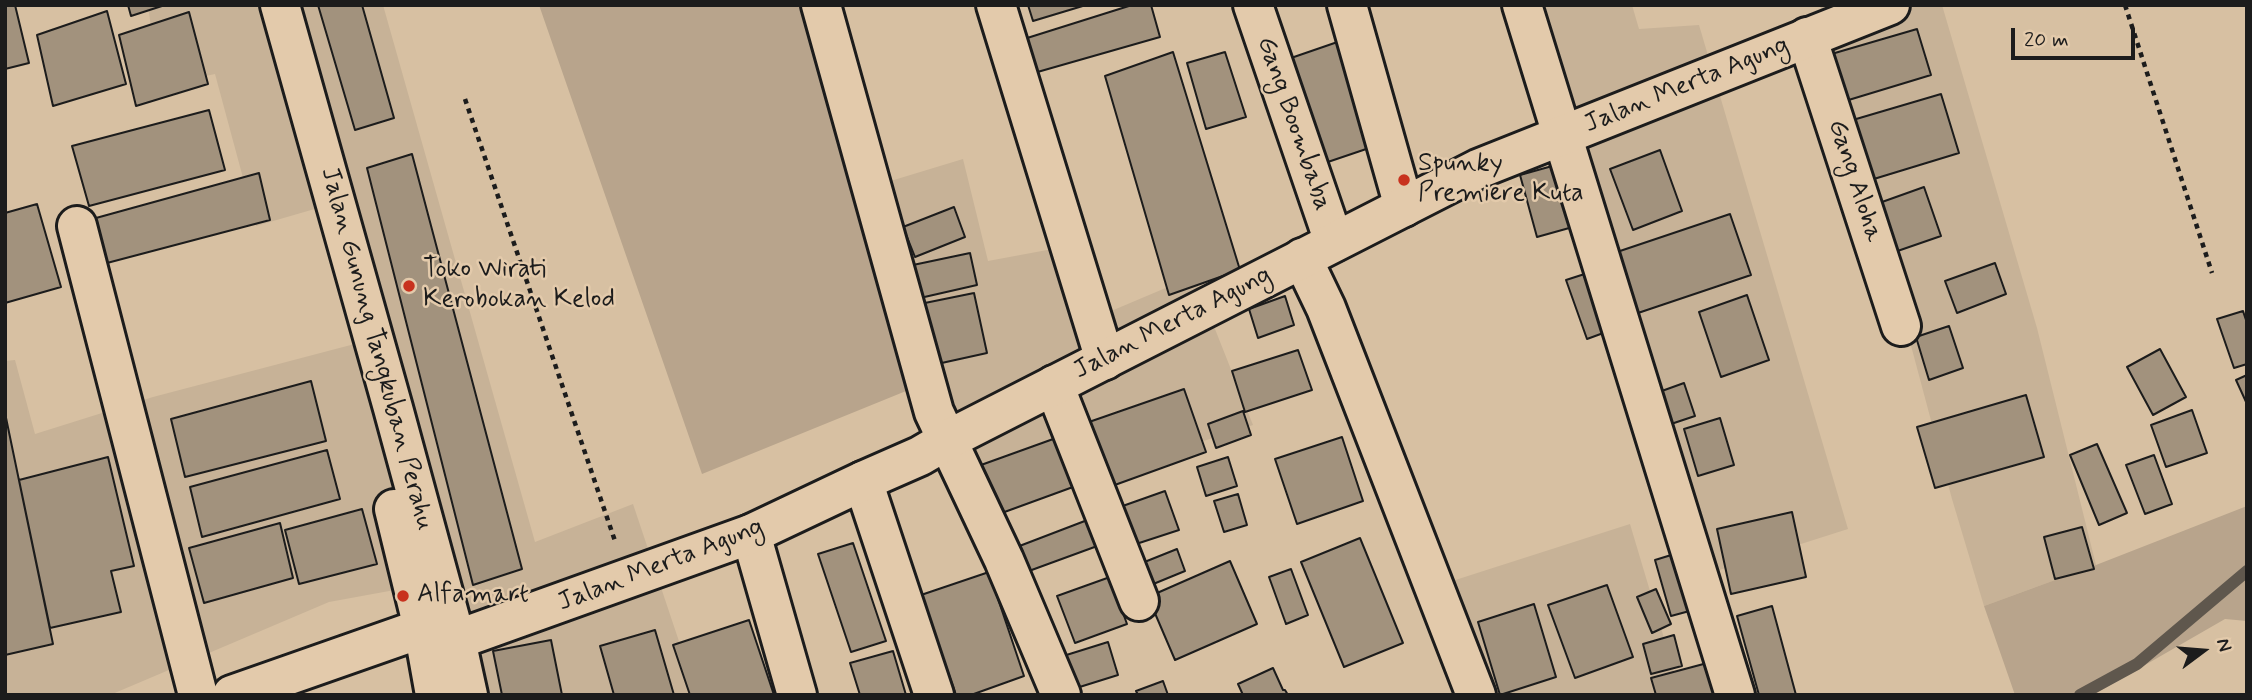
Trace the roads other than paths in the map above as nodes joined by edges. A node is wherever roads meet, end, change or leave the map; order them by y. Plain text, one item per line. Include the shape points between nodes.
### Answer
1 (253, 5) edge
2 (280, 5) edge
3 (821, 5) edge
4 (996, 5) edge
5 (1252, 5) edge
6 (1347, 5) edge
7 (1522, 5) edge
8 (1876, 8) edge
9 (1807, 37) junction
10 (1563, 136) junction
11 (1404, 207) junction
12 (77, 226) dead end
13 (1318, 250) junction
14 (1901, 326) dead end
15 (1105, 360) junction
16 (1055, 385) junction
17 (949, 439) junction
18 (863, 481) junction
19 (751, 534) junction
20 (1139, 601) dead end
21 (439, 634) junction
22 (198, 695) edge
23 (232, 695) edge
24 (436, 695) edge
25 (468, 695) edge
26 (797, 695) edge
27 (934, 695) edge
28 (1060, 695) edge
29 (1476, 695) edge
30 (1735, 695) edge

1 - 21 street, Jalan Gunung Tangkuban Perahu
2 - 21 street, Jalan Gunung Tangkuban Perahu
3 - 17 street via 925,386
4 - 15 street
5 - 13 street, Gang Boombaba
6 - 11 street
7 - 10 street
8 - 9 street, Jalan Merta Agung
9 - 10 street, Jalan Merta Agung
9 - 14 street, Gang Aloha
10 - 11 street, Jalan Merta Agung via 1478,169
10 - 30 street
11 - 13 street, Jalan Merta Agung
12 - 22 street
13 - 15 street, Jalan Merta Agung
13 - 29 street, Gang Boombaba via 1326,308
15 - 16 street, Jalan Merta Agung
16 - 17 street, Jalan Merta Agung
16 - 20 street
17 - 18 street, Jalan Merta Agung
17 - 28 street
18 - 19 street, Jalan Merta Agung
18 - 27 street
19 - 21 street, Jalan Merta Agung via 627,579
19 - 26 street
21 - 23 street, Jalan Merta Agung
21 - 24 street, Jalan Gunung Tangkuban Perahu
21 - 25 street, Jalan Gunung Tangkuban Perahu

